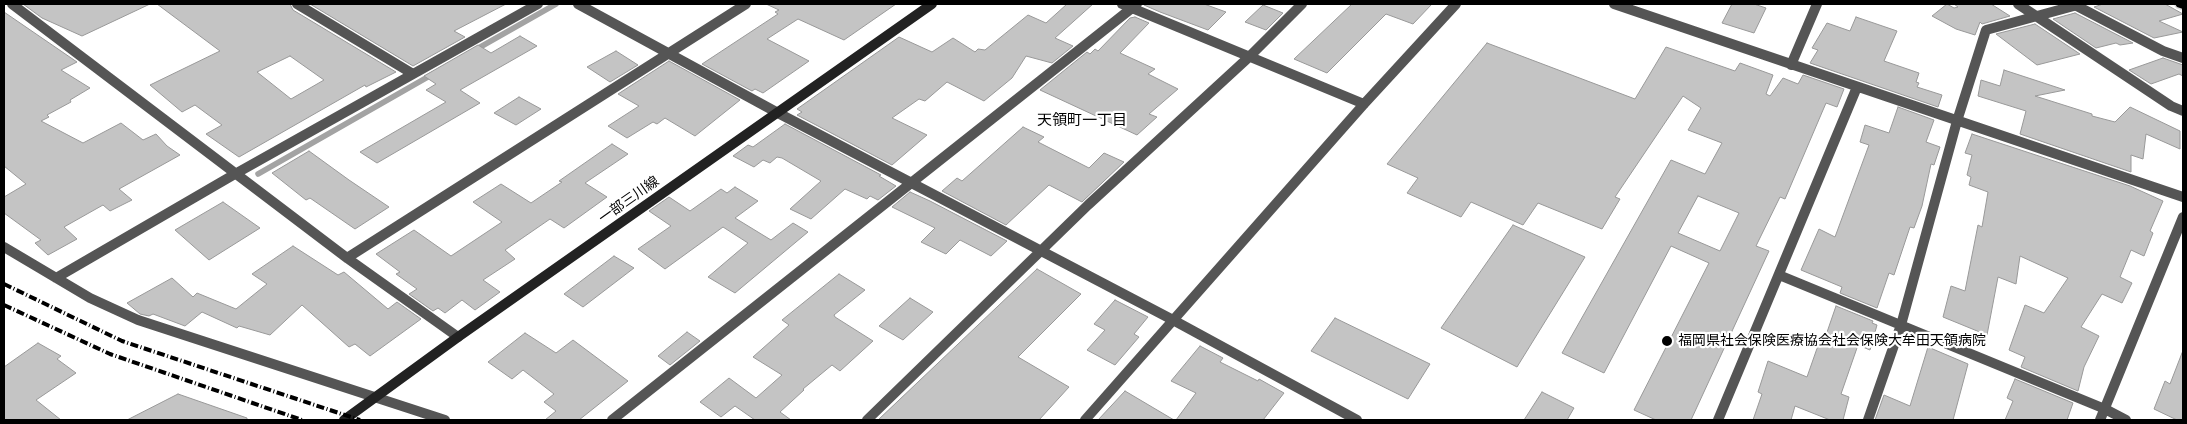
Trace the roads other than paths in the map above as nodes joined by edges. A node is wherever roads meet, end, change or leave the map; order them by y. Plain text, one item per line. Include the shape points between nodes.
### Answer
1 (12, 4) edge
2 (297, 4) edge
3 (538, 4) edge
4 (578, 4) edge
5 (746, 4) edge
6 (932, 4) edge
7 (1122, 4) edge
8 (1302, 4) edge
9 (1456, 4) edge
10 (1614, 4) edge
11 (1817, 4) edge
12 (2018, 4) edge
13 (2078, 4) edge
14 (1134, 6) edge
15 (2034, 15) junction
16 (668, 53) junction
17 (1249, 57) junction
18 (2183, 58) edge
19 (1791, 65) junction
20 (413, 74) junction
21 (1857, 87) junction
22 (1364, 104) junction
23 (2183, 112) edge
24 (778, 113) junction
25 (1957, 121) junction
26 (235, 174) junction
27 (912, 181) junction
28 (2183, 197) edge
29 (2183, 217) edge
30 (4, 247) edge
31 (1041, 250) junction
32 (347, 258) junction
33 (1780, 275) junction
34 (56, 278) junction
35 (1173, 320) junction
36 (1901, 325) junction
37 (458, 337) junction
38 (373, 398) junction
39 (2102, 415) edge
40 (344, 420) edge
41 (445, 420) edge
42 (612, 420) edge
43 (867, 420) edge
44 (1085, 420) edge
45 (1357, 420) edge
46 (1718, 420) edge
47 (1868, 420) edge
48 (2126, 420) edge

1 - 26 street
2 - 20 street
3 - 20 street
4 - 16 street
5 - 16 street
6 - 24 main road, 一部三川線
7 - 14 street
8 - 17 street
9 - 22 street
10 - 19 street
11 - 19 street
12 - 15 street
13 - 15 street
13 - 18 street via 2163,51
14 - 17 street
14 - 27 street
15 - 23 street
15 - 25 street via 1986,30
16 - 24 street
16 - 32 street
17 - 22 street
17 - 31 street
19 - 21 street
20 - 26 street
21 - 25 street
21 - 33 street
22 - 35 street
24 - 27 street
24 - 37 main road, 一部三川線
25 - 28 street
25 - 36 street
26 - 32 street
26 - 34 street
27 - 31 street
27 - 42 street
29 - 39 street
30 - 34 street
31 - 35 street
31 - 43 street
32 - 37 street
33 - 36 street
33 - 46 street
34 - 38 street via 138,320
35 - 44 street
35 - 45 street
36 - 39 street
36 - 47 street
37 - 38 main road, 一部三川線
38 - 40 main road, 一部三川線
38 - 41 street
39 - 48 street

